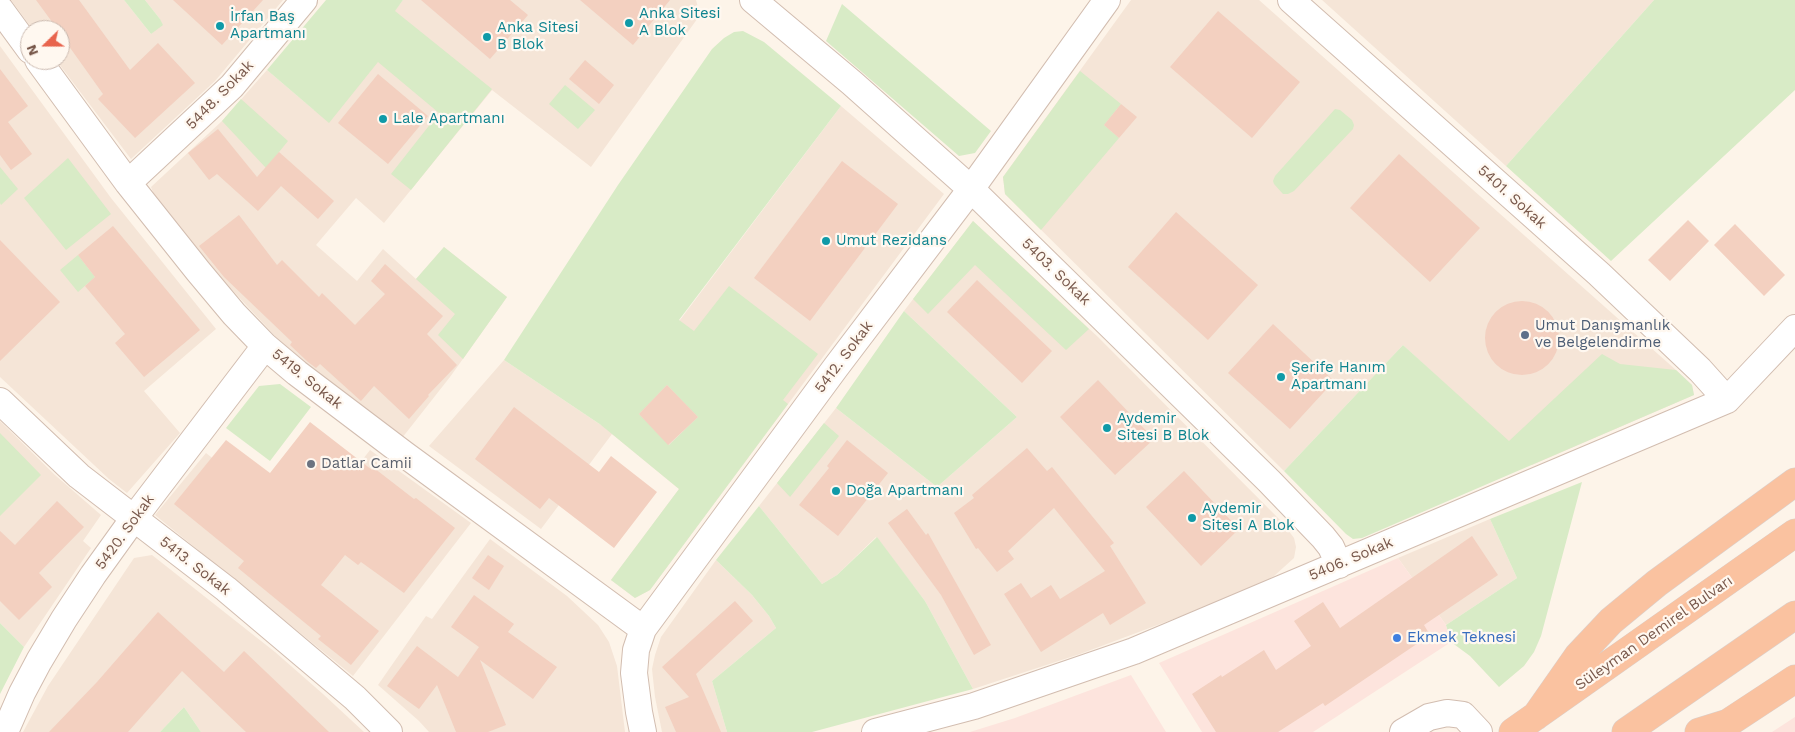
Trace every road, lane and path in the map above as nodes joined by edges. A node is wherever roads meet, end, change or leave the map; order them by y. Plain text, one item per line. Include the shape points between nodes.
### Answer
1 (304, 0) edge
2 (753, 0) edge
3 (1107, 0) edge
4 (1290, 0) edge
5 (0, 9) edge
6 (20, 36) edge
7 (45, 70) edge
8 (128, 183) junction
9 (971, 189) junction
10 (1795, 328) edge
11 (265, 346) junction
12 (1727, 400) junction
13 (0, 401) edge
14 (1795, 482) edge
15 (134, 518) junction
16 (1795, 533) edge
17 (1340, 564) junction
18 (1795, 615) edge
19 (643, 629) junction
20 (1795, 680) edge
21 (1536, 716) junction
22 (5, 732) edge
23 (388, 732) edge
24 (644, 732) edge
25 (875, 732) edge
26 (1403, 732) edge
27 (1480, 732) edge
28 (1513, 732) edge
29 (1626, 732) edge
30 (1699, 732) edge

1 - 8 street, 5448. Sokak via 232,86
2 - 9 street, 5403. Sokak
3 - 9 street, 5412. Sokak
4 - 12 street, 5401. Sokak via 1599,274
5 - 6 street
7 - 8 street, 5419. Sokak
8 - 11 street, 5419. Sokak via 234,314
9 - 17 street, 5403. Sokak via 1276,488 1323,537
9 - 19 street, 5412. Sokak
10 - 12 street, 5406. Sokak
11 - 15 street, 5420. Sokak
11 - 19 street, 5419. Sokak via 411,460
12 - 17 street, 5406. Sokak
13 - 15 street, 5413. Sokak via 79,476
14 - 21 highway via 1657,583 1611,622 1578,656
15 - 22 street, 5420. Sokak via 64,619 22,693
15 - 23 street, 5413. Sokak via 312,661
16 - 21 highway, Süleyman Demirel Bulvarı
17 - 25 street, 5406. Sokak via 1119,656 974,706
18 - 29 highway
19 - 24 street, 5412. Sokak via 636,650 634,673
20 - 30 highway via 1728,723
21 - 28 highway, Süleyman Demirel Bulvarı
26 - 27 street via 1429,717 1448,713 1463,715

